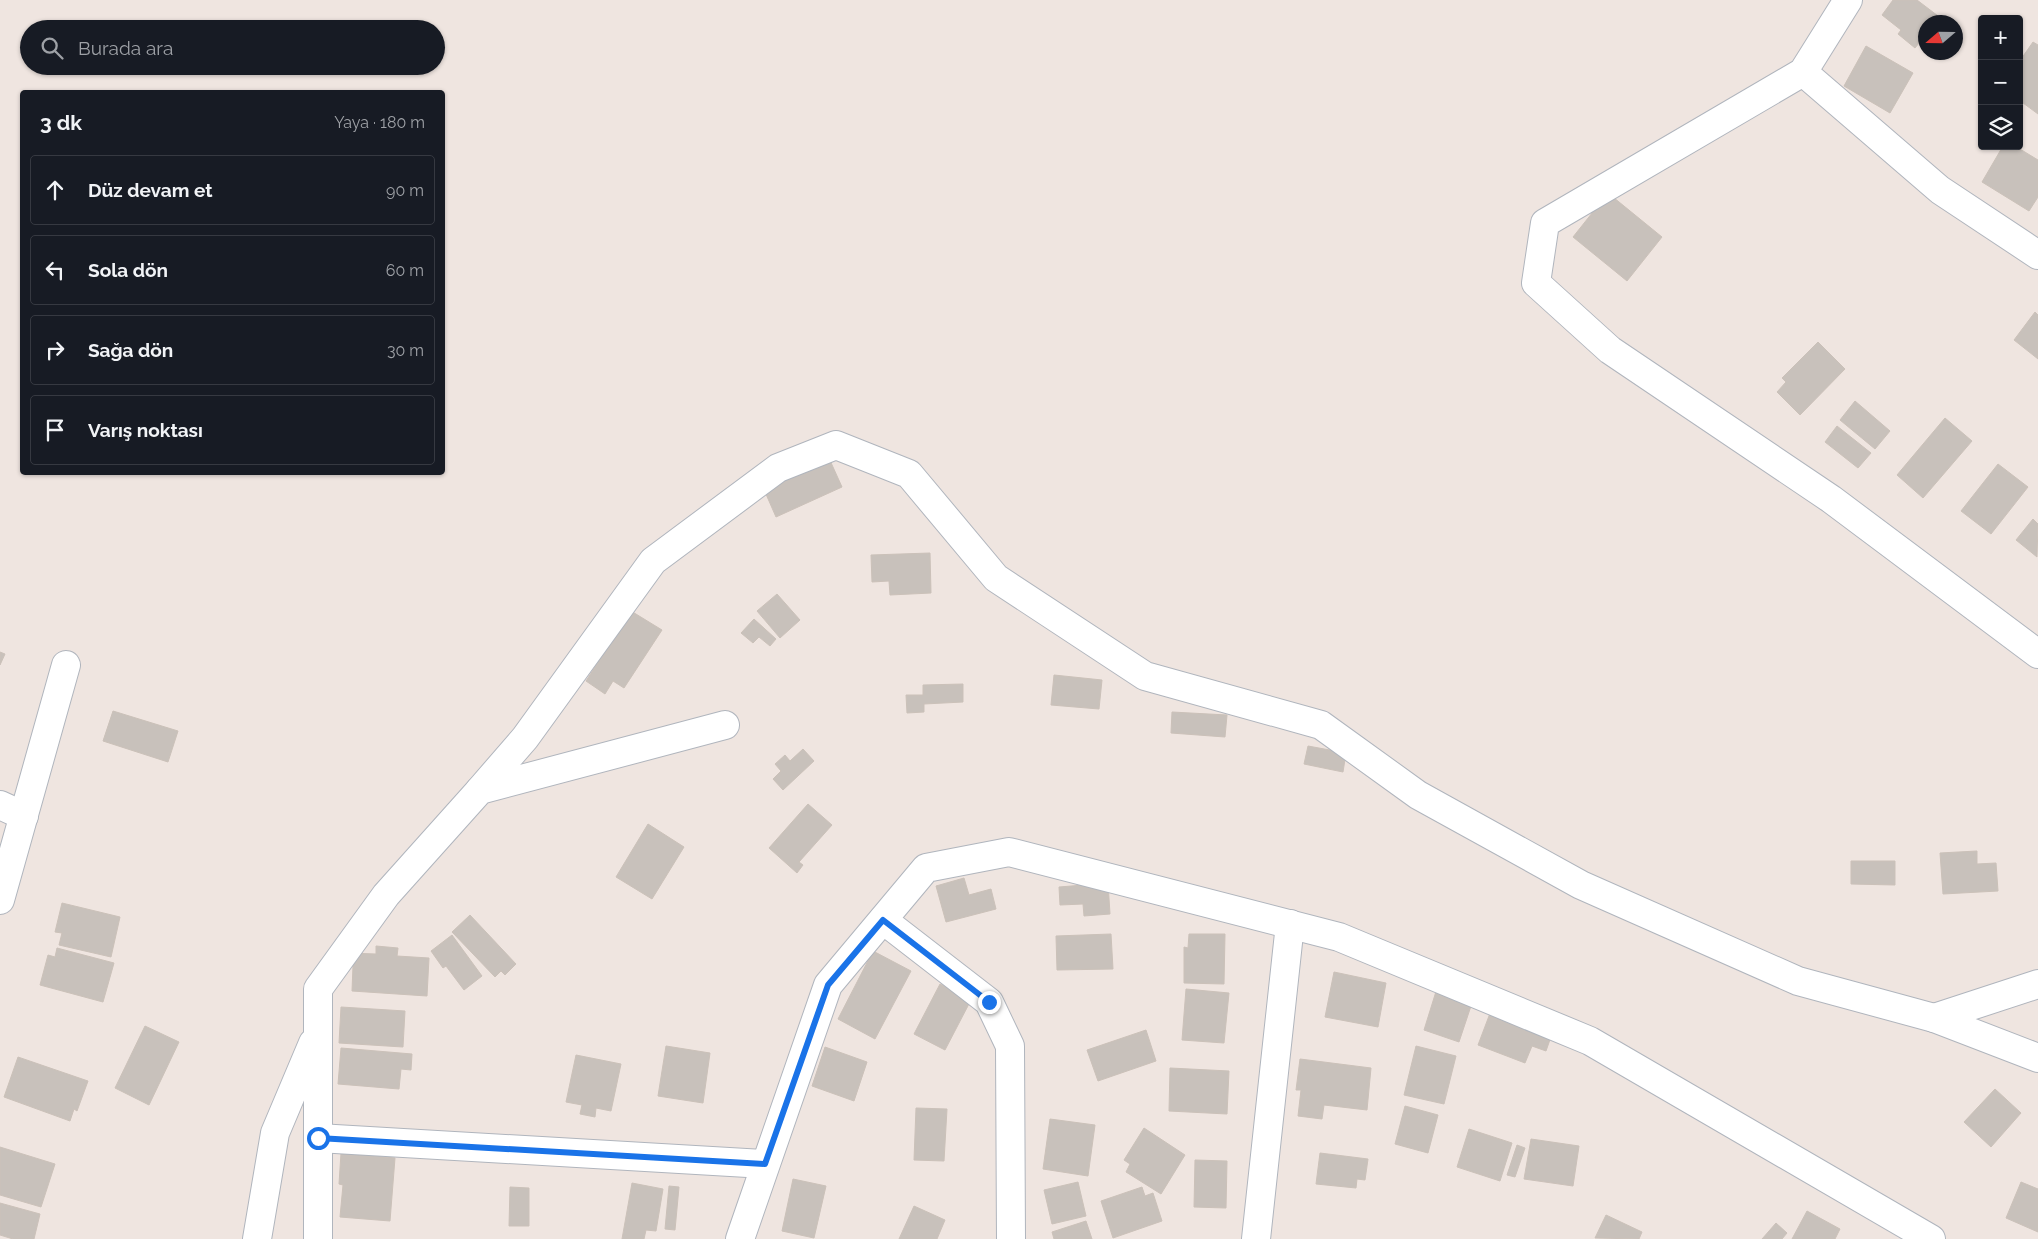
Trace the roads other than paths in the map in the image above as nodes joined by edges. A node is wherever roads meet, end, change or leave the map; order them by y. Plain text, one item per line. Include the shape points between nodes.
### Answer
1 (1848, 0) edge
2 (1803, 72) junction
3 (2038, 254) edge
4 (2038, 654) edge
5 (66, 665) dead end
6 (725, 725) dead end
7 (480, 790) junction
8 (12, 810) edge
9 (0, 900) edge
10 (883, 920) junction
11 (1290, 924) junction
12 (2038, 984) edge
13 (1934, 1018) junction
14 (318, 1032) junction
15 (2038, 1058) edge
16 (318, 1138) junction
17 (765, 1164) junction
18 (257, 1239) edge
19 (318, 1239) edge
20 (740, 1239) edge
21 (1011, 1239) edge
22 (1256, 1239) edge
23 (1931, 1239) edge

1 - 2 street
2 - 3 street via 1940,190
2 - 4 street via 1545,223 1536,283 1610,350 1831,498
5 - 8 street
6 - 7 street
7 - 13 street via 525,738 653,561 778,468 836,445 909,474 996,578 1145,676 1321,725 1418,795 1581,885 1798,981
7 - 14 street via 386,895 318,990
8 - 9 street
10 - 11 street via 926,868 1009,852
10 - 17 street via 828,985
10 - 21 street via 989,1002 1010,1046
11 - 22 street
11 - 23 street via 1339,937 1590,1041
12 - 13 street
13 - 15 street
14 - 16 street
14 - 18 street via 275,1133
16 - 17 street
16 - 19 street
17 - 20 street

